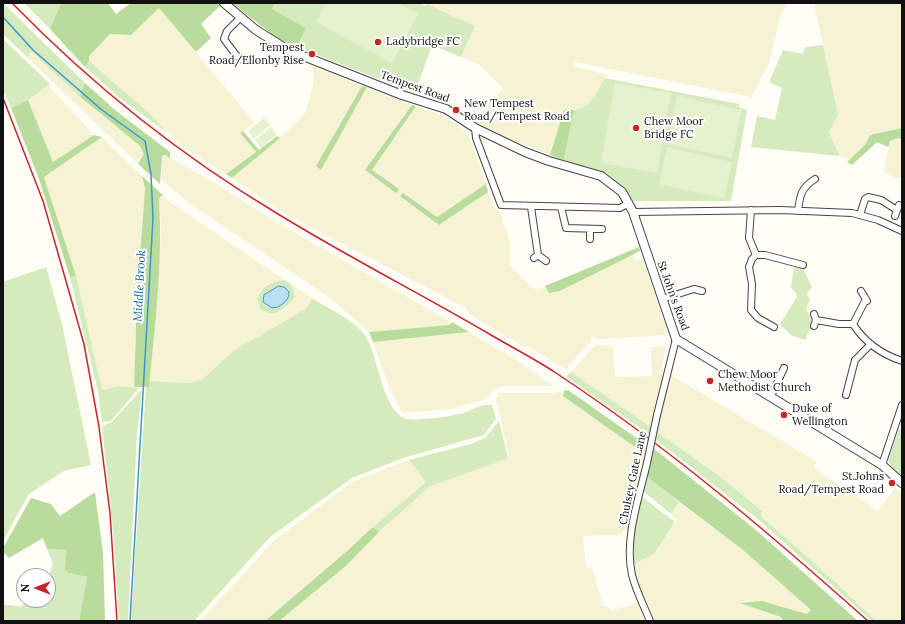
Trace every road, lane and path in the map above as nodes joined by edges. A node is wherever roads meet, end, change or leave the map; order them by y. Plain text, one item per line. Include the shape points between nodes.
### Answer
1 (224, 3) edge
2 (240, 17) junction
3 (244, 61) dead end
4 (475, 128) junction
5 (815, 179) dead end
6 (629, 203) junction
7 (531, 207) junction
8 (561, 207) junction
9 (751, 210) junction
10 (897, 210) dead end
11 (798, 211) junction
12 (633, 212) junction
13 (860, 215) junction
14 (590, 229) junction
15 (602, 229) dead end
16 (902, 231) edge
17 (590, 238) dead end
18 (756, 255) junction
19 (546, 261) dead end
20 (803, 265) dead end
21 (702, 291) dead end
22 (861, 291) dead end
23 (662, 299) junction
24 (815, 320) dead end
25 (853, 324) junction
26 (774, 326) dead end
27 (676, 339) junction
28 (871, 344) junction
29 (902, 361) edge
30 (784, 368) dead end
31 (846, 395) dead end
32 (771, 396) junction
33 (902, 405) edge
34 (882, 465) junction
35 (902, 483) edge
36 (650, 621) edge

1 - 2 street, Tempest Road
2 - 3 street via 227,31 224,39
2 - 4 street, Tempest Road via 282,47 402,95 446,109
4 - 6 street, Tempest Road via 543,159 601,176 622,192
4 - 7 street via 476,138 501,205
5 - 11 street via 804,183
6 - 8 street via 620,208
6 - 12 street, St John's Road
7 - 8 street
7 - 19 street via 536,256
8 - 14 street via 566,228
9 - 11 street
9 - 12 street
9 - 18 street via 750,238
10 - 13 street via 880,200 868,197
11 - 13 street
12 - 23 street, St John's Road
13 - 16 street
14 - 15 street
14 - 17 street
18 - 20 street
18 - 26 street via 749,268 752,284 751,310 758,318
21 - 23 street via 696,286
22 - 25 street via 867,301
23 - 27 street, St John's Road
24 - 25 street
25 - 28 street via 862,337
27 - 32 street, St John's Road
27 - 36 street, Chulsey Gate Lane, bridge via 632,529 630,563 636,587
28 - 29 street via 886,355
28 - 31 street via 855,360
30 - 32 street
32 - 34 street, St John's Road
33 - 34 street
34 - 35 street, St John's Road

